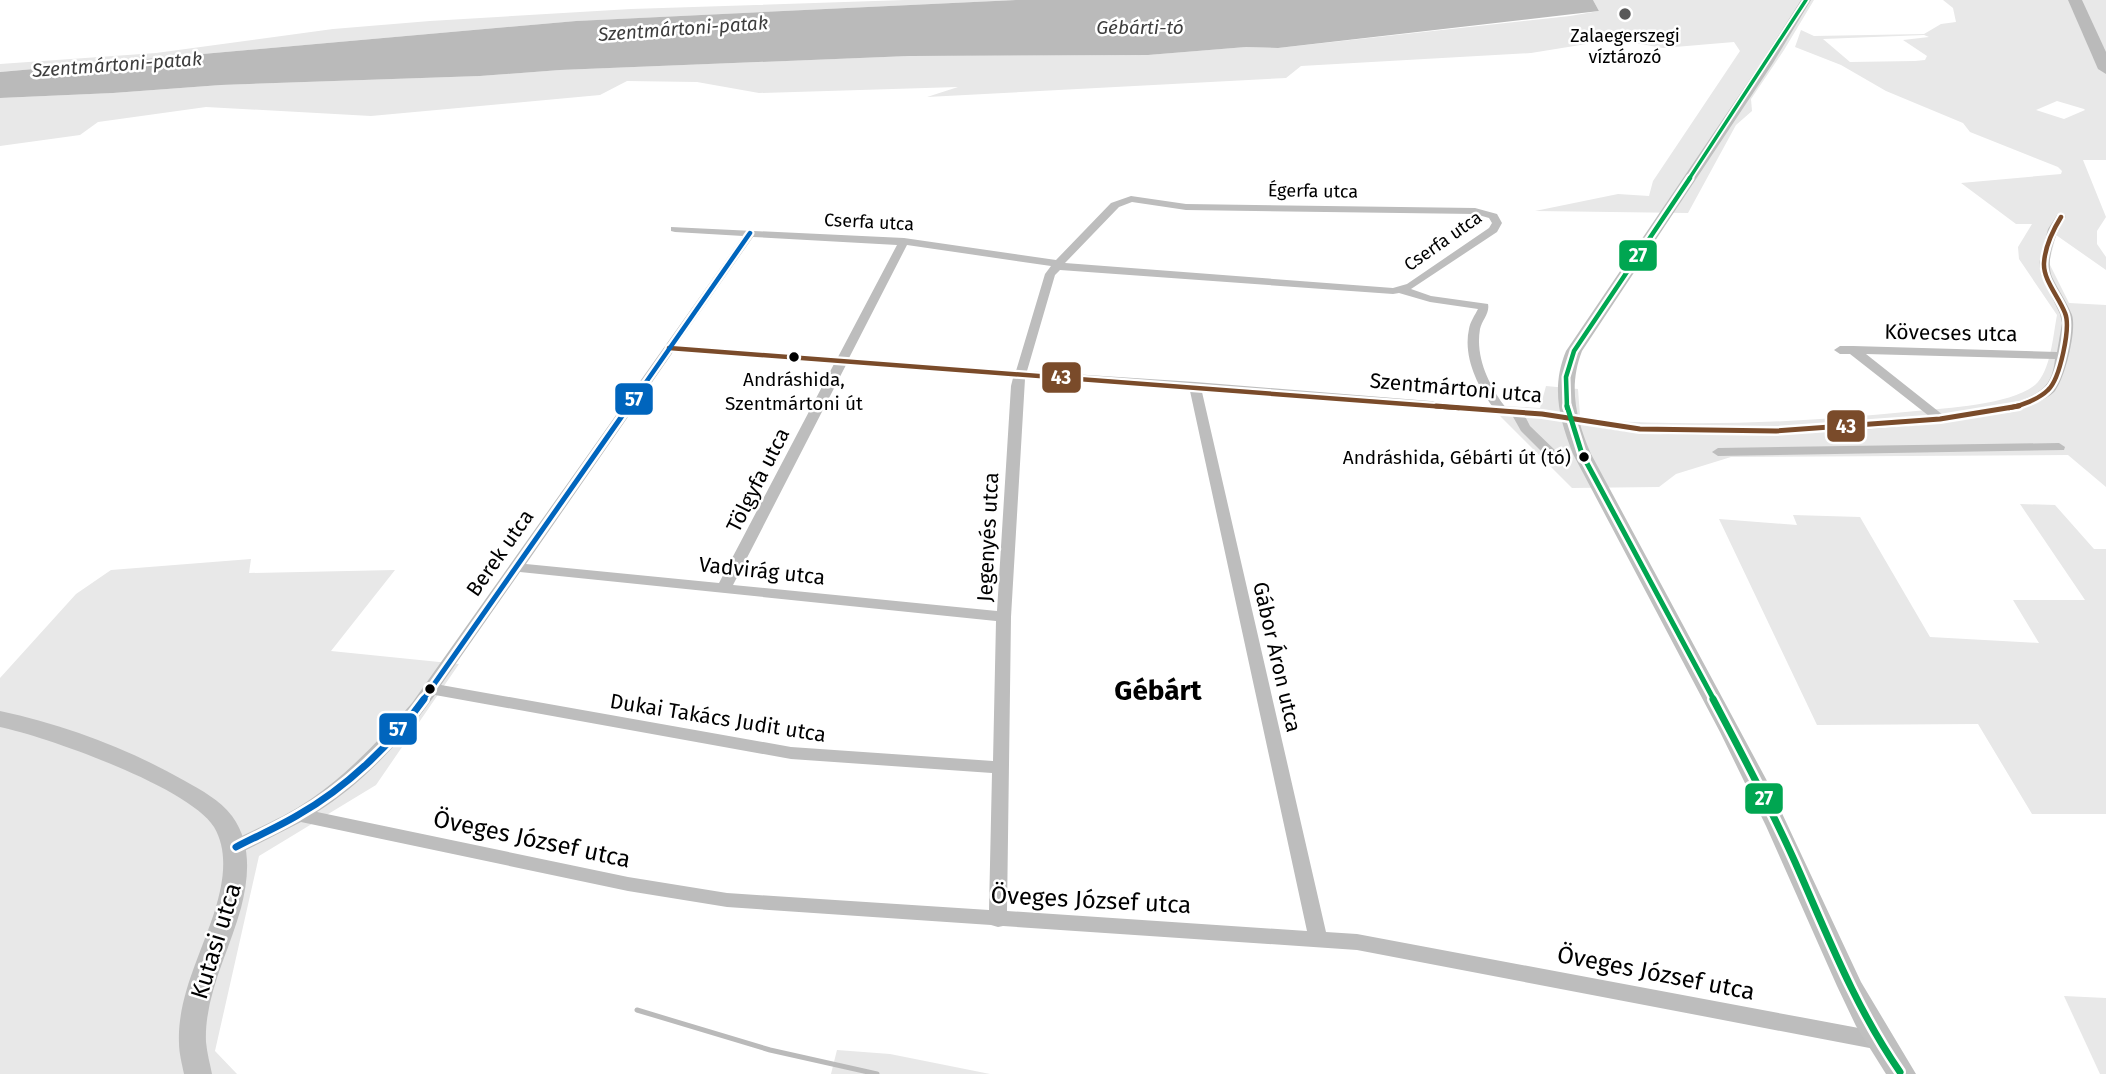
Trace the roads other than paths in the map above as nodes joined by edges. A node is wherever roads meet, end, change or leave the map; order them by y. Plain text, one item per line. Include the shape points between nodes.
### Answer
1 (1806, 0) edge
2 (1131, 199) joint
3 (1493, 216) joint
4 (2062, 217) dead end
5 (676, 229) dead end
6 (750, 233) junction
7 (904, 242) junction
8 (1058, 265) junction
9 (1401, 290) junction
10 (669, 348) junction
11 (2062, 356) junction
12 (841, 362) junction
13 (1019, 376) junction
14 (1195, 386) junction
15 (1502, 411) junction
16 (1516, 412) junction
17 (1567, 416) junction
18 (1940, 419) junction
19 (1776, 430) junction
20 (2059, 447) dead end
21 (1790, 450) junction
22 (1718, 452) dead end
23 (1552, 454) dead end
24 (516, 566) junction
25 (724, 588) junction
26 (1004, 617) junction
27 (431, 689) junction
28 (0, 719) edge
29 (1000, 768) junction
30 (299, 815) junction
31 (236, 847) junction
32 (998, 920) junction
33 (1318, 938) junction
34 (1880, 1041) junction
35 (198, 1074) edge
36 (1902, 1074) edge

1 - 17 main road via 1574,351 1564,387
2 - 3 street, Égerfa utca via 1186,207 1466,211
2 - 8 street, Jegenyés utca via 1115,205
3 - 9 street, Cserfa utca via 1497,223 1493,230
4 - 11 street, Szentmártoni utca via 2053,229 2044,263 2068,323
5 - 6 street, Cserfa utca
6 - 7 street, Cserfa utca
6 - 10 street, Berek utca
7 - 8 street, Cserfa utca
7 - 12 street, Tölgyfa utca
8 - 9 street, Cserfa utca
8 - 13 street, Jegenyés utca via 1047,279
9 - 15 street, Cserfa utca via 1484,306 1474,328 1477,359 1483,384
10 - 12 street, Szentmártoni utca
10 - 24 street, Berek utca
11 - 18 street, Szentmártoni utca via 2054,383 2037,398 2019,406
11 - 18 street, Kövecses utca via 1846,350
12 - 13 street, Szentmártoni utca
12 - 25 street, Tölgyfa utca
13 - 14 street, Szentmártoni utca
13 - 26 street, Jegenyés utca
14 - 15 street, Szentmártoni utca
14 - 33 street, Gábor Áron utca
15 - 16 street, Szentmártoni utca
16 - 17 street, Szentmártoni utca
16 - 23 street via 1525,428
17 - 19 street, Szentmártoni utca via 1640,429
17 - 34 main road via 1581,454 1755,778
18 - 19 street, Szentmártoni utca
19 - 21 street
20 - 21 street
21 - 22 street
24 - 25 street, Vadvirág utca
24 - 27 street, Berek utca
25 - 26 street, Vadvirág utca
26 - 29 street, Jegenyés utca
27 - 29 street, Dukai Takács Judit utca via 791,753
27 - 30 street, Berek utca via 359,769
28 - 31 main road via 42,727 94,746 176,787 215,813
29 - 32 street, Jegenyés utca
30 - 31 street, Berek utca
30 - 32 street, Öveges József utca via 679,894 770,905
31 - 35 main road, Kutasi utca via 232,892 196,1003 192,1041
32 - 33 street, Öveges József utca
33 - 34 street, Öveges József utca via 1449,958
34 - 36 main road

